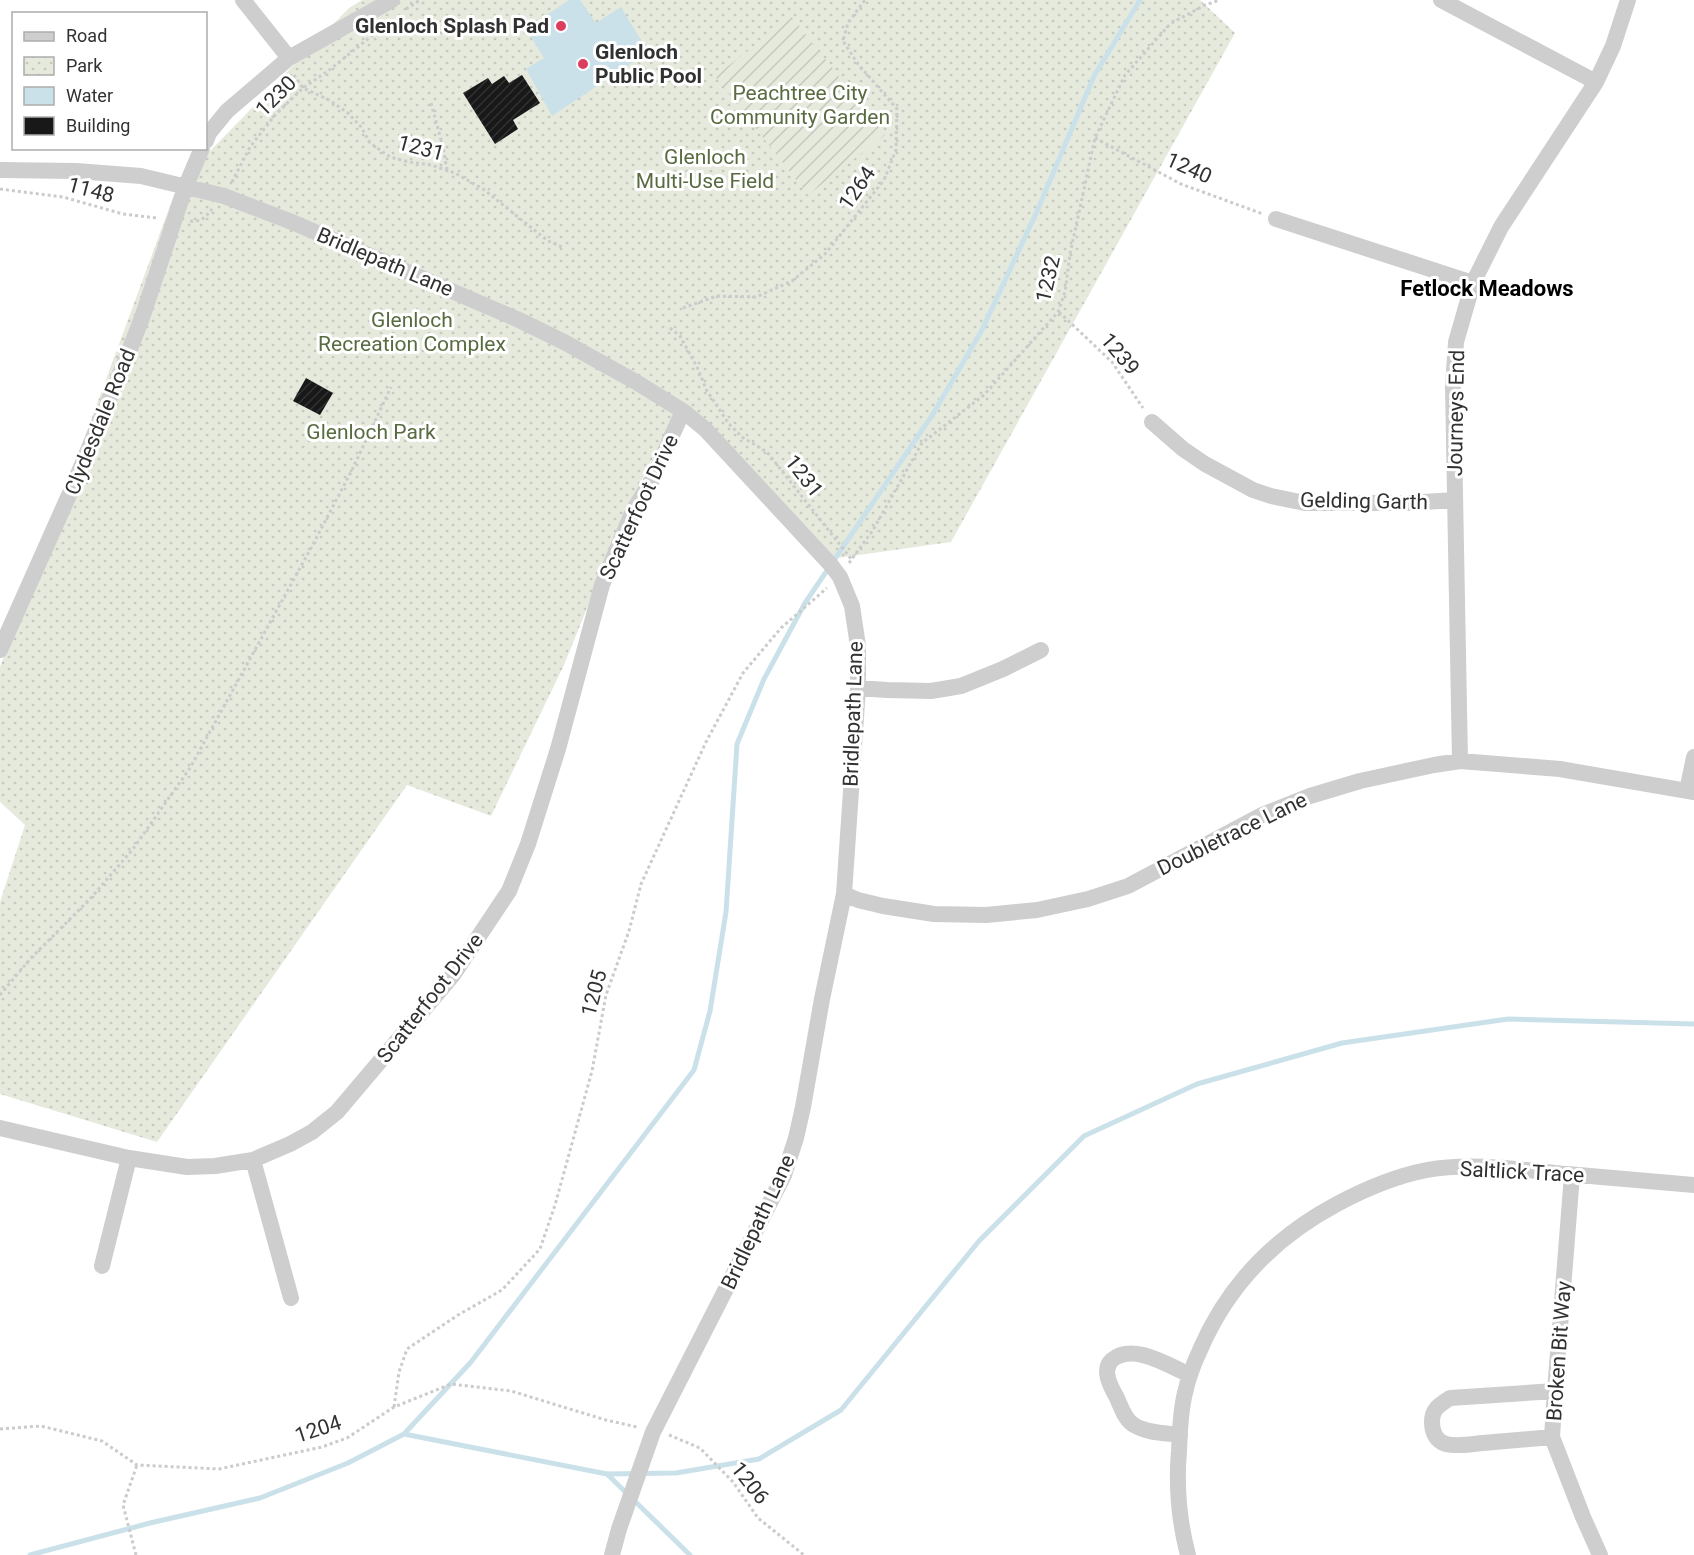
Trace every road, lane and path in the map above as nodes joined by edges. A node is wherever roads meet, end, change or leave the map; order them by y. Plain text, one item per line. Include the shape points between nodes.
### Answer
1 (243, 0) edge
2 (420, 0) edge
3 (865, 0) edge
4 (1220, 0) edge
5 (1441, 0) edge
6 (1628, 0) edge
7 (399, 5) edge
8 (389, 21) dead end
9 (287, 59) junction
10 (1596, 82) junction
11 (303, 88) junction
12 (431, 103) dead end
13 (207, 138) edge
14 (1095, 138) junction
15 (201, 150) edge
16 (0, 170) edge
17 (447, 170) junction
18 (185, 188) junction
19 (0, 189) edge
20 (224, 196) junction
21 (1276, 219) joint
22 (174, 220) junction
23 (564, 248) dead end
24 (1473, 283) junction
25 (682, 308) dead end
26 (1058, 312) junction
27 (670, 328) dead end
28 (391, 387) dead end
29 (683, 411) junction
30 (1152, 422) joint
31 (1455, 500) junction
32 (852, 560) junction
33 (831, 566) junction
34 (0, 650) edge
35 (1041, 650) dead end
36 (858, 688) junction
37 (1694, 757) edge
38 (1460, 761) junction
39 (1690, 791) edge
40 (844, 894) junction
41 (0, 995) edge
42 (0, 1128) edge
43 (129, 1158) junction
44 (253, 1160) junction
45 (1572, 1175) junction
46 (1694, 1185) edge
47 (102, 1266) dead end
48 (291, 1298) dead end
49 (1190, 1375) junction
50 (1555, 1391) junction
51 (394, 1407) junction
52 (639, 1428) dead end
53 (0, 1429) edge
54 (670, 1435) dead end
55 (1179, 1435) junction
56 (1552, 1437) junction
57 (137, 1466) junction
58 (136, 1555) edge
59 (612, 1555) edge
60 (804, 1555) edge
61 (1188, 1555) edge
62 (1600, 1555) edge

1 - 9 street
2 - 7 path
3 - 25 path, 1264 via 848,23 843,42 897,109 896,150 884,180 825,254 792,281 756,297 717,296
4 - 14 path, 1232 via 1170,24 1125,75
5 - 10 street
6 - 10 street, Journeys End
7 - 9 street
8 - 11 path, 1230
9 - 11 path
9 - 13 street via 227,111
10 - 24 street, Journeys End via 1501,227
11 - 17 path, 1231 via 348,113 370,143 390,157
11 - 20 path, 1230 via 250,147
12 - 17 path
14 - 21 path, 1240 via 1181,183
14 - 26 path, 1232
15 - 18 street, Clydesdale Road
16 - 18 street, Bridlepath Lane via 141,176
17 - 23 path, 1231 via 483,189 548,241
18 - 20 street, Bridlepath Lane
18 - 22 street, Clydesdale Road
19 - 22 path, 1148 via 63,197 123,214
20 - 22 path, 1230 via 197,222
20 - 29 street, Bridlepath Lane via 519,320 585,353
21 - 24 street
22 - 34 street, Clydesdale Road via 128,355
24 - 31 street, Journeys End via 1456,342
26 - 30 path, 1239 via 1112,362
26 - 32 path, 1232 via 984,394 922,443
27 - 32 path, 1231 via 680,336 707,391 729,424 766,452
28 - 41 path via 311,548 190,768 133,849
29 - 33 street, Bridlepath Lane via 705,429
29 - 44 street, Scatterfoot Drive via 652,480 633,511 602,585 558,749 528,844 508,891 453,975 337,1112 312,1132
30 - 31 street, Gelding Garth via 1205,464 1271,496 1305,503
31 - 38 street, Journeys End
32 - 33 path, 1232
33 - 36 street, Bridlepath Lane via 852,606 858,646
33 - 51 path, 1205 via 743,673 706,742 641,884 606,995 592,1071 540,1250 502,1290 407,1349
35 - 36 street via 961,686 931,691
36 - 40 street, Bridlepath Lane
37 - 39 street
38 - 39 street, Doubletrace Lane via 1560,769
38 - 40 street, Doubletrace Lane via 1360,781 1310,796 1262,815 1128,886 1048,907 986,915 943,915 883,906
40 - 59 street, Bridlepath Lane via 803,1107 784,1175 653,1432
42 - 43 street, Scatterfoot Drive
43 - 44 street, Scatterfoot Drive via 187,1167
43 - 47 street
44 - 48 street
45 - 46 street, Saltlick Trace
45 - 49 street, Saltlick Trace via 1477,1166 1426,1170 1353,1196 1315,1216 1249,1270 1209,1329
45 - 50 street, Broken Bit Way
49 - 55 street, Saltlick Trace
49 - 55 street via 1137,1353 1117,1355 1106,1372 1131,1424 1148,1431
50 - 56 street, Broken Bit Way
50 - 56 street via 1450,1398 1436,1407 1432,1418 1435,1436 1454,1445
51 - 52 path, 1204 via 451,1384 511,1391
51 - 57 path, 1204 via 347,1438 322,1447 219,1469
53 - 57 path via 41,1426 102,1441
54 - 60 path, 1206 via 699,1448 734,1482 758,1518
55 - 61 street, Saltlick Trace via 1177,1477 1181,1529
56 - 62 street, Broken Bit Way
57 - 58 path via 123,1505

